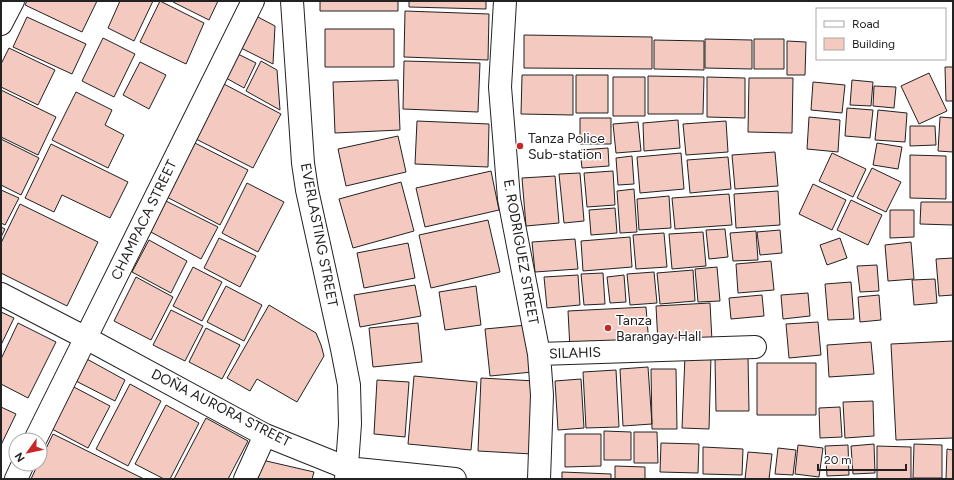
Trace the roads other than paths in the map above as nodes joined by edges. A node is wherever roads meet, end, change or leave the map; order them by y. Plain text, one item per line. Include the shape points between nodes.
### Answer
1 (13, 1) edge
2 (253, 1) edge
3 (292, 1) edge
4 (505, 1) edge
5 (1, 24) edge
6 (1, 294) edge
7 (86, 338) junction
8 (755, 347) dead end
9 (539, 354) junction
10 (39, 432) edge
11 (266, 435) junction
12 (346, 473) edge
13 (245, 479) edge
14 (455, 479) edge
15 (538, 479) edge

1 - 5 street
2 - 7 street, CHAMPACA STREET
3 - 12 street, EVERLASTING STREET via 307,190 349,385 350,424
4 - 9 street, E. RODRIGUEZ STREET via 500,87 509,199
6 - 7 street, DOÑA AURORA STREET
7 - 10 street, CHAMPACA STREET
7 - 11 street, DOÑA AURORA STREET
8 - 9 street, SILAHIS
9 - 15 street, E. RODRIGUEZ STREET via 542,395
11 - 12 street, DOÑA AURORA STREET
11 - 13 street
12 - 14 street, DOÑA AURORA STREET

